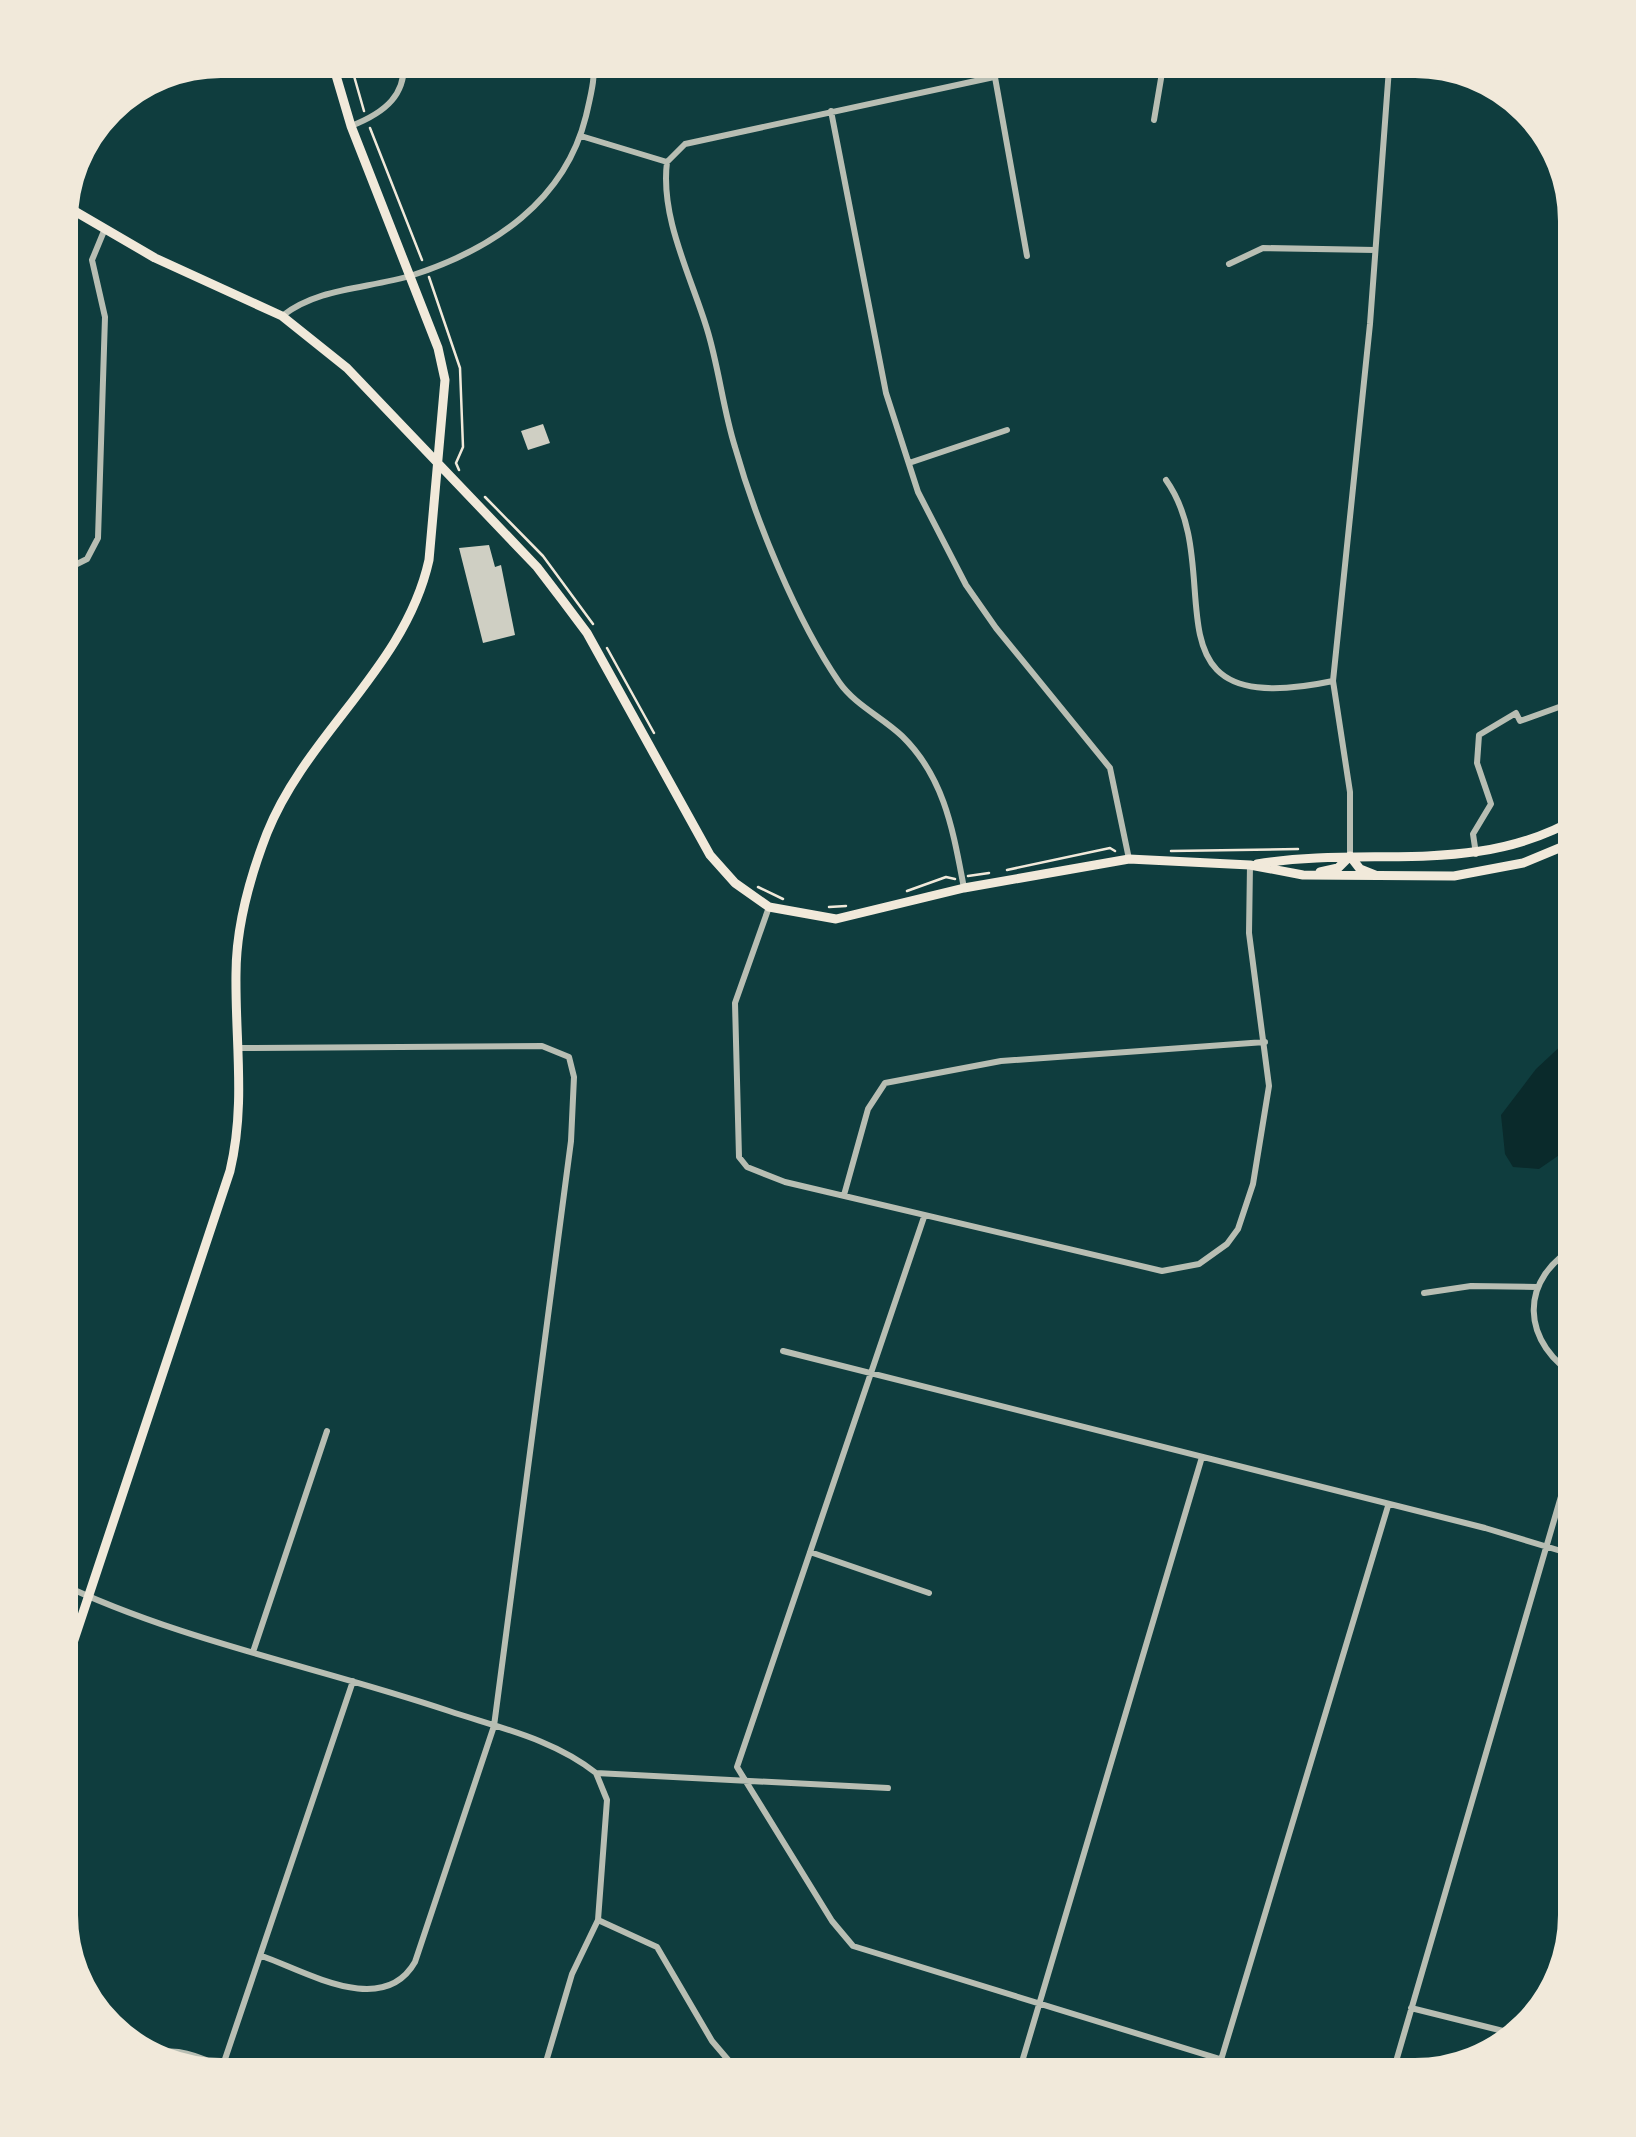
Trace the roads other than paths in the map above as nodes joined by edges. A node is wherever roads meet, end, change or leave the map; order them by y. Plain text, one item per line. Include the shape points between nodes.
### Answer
1 (335, 72) edge
2 (403, 72) edge
3 (604, 72) edge
4 (993, 73) edge
5 (1161, 73) edge
6 (1389, 73) edge
7 (596, 74) joint
8 (994, 77) junction
9 (831, 111) junction
10 (1154, 120) dead end
11 (351, 126) junction
12 (581, 136) junction
13 (667, 162) junction
14 (73, 211) edge
15 (104, 231) junction
16 (1375, 250) junction
17 (1028, 256) dead end
18 (1229, 264) dead end
19 (411, 276) junction
20 (282, 316) junction
21 (1007, 430) dead end
22 (909, 463) junction
23 (440, 469) junction
24 (1166, 480) dead end
25 (73, 567) edge
26 (1334, 682) junction
27 (1564, 705) edge
28 (1564, 823) edge
29 (1564, 846) edge
30 (1476, 855) junction
31 (1350, 856) junction
32 (1129, 859) junction
33 (1250, 865) junction
34 (1480, 874) junction
35 (1303, 875) junction
36 (1380, 877) junction
37 (964, 888) junction
38 (769, 906) junction
39 (1266, 1042) junction
40 (240, 1048) junction
41 (844, 1194) junction
42 (924, 1217) junction
43 (1564, 1254) edge
44 (1538, 1287) junction
45 (1424, 1292) dead end
46 (783, 1350) dead end
47 (1564, 1368) edge
48 (871, 1374) junction
49 (327, 1431) dead end
50 (1202, 1457) junction
51 (1564, 1488) edge
52 (1388, 1505) junction
53 (1547, 1548) junction
54 (810, 1552) junction
55 (1564, 1552) edge
56 (72, 1588) edge
57 (929, 1593) dead end
58 (88, 1595) junction
59 (72, 1644) edge
60 (252, 1652) junction
61 (354, 1681) junction
62 (494, 1726) junction
63 (596, 1773) junction
64 (747, 1784) junction
65 (888, 1788) dead end
66 (598, 1920) junction
67 (262, 1956) junction
68 (1037, 2005) junction
69 (1411, 2008) junction
70 (1506, 2032) edge
71 (164, 2052) edge
72 (1221, 2060) junction
73 (209, 2063) edge
74 (223, 2064) edge
75 (545, 2064) edge
76 (733, 2064) edge
77 (1021, 2064) edge
78 (1234, 2064) edge
79 (1395, 2064) edge

1 - 11 main road
2 - 11 street via 386,110
3 - 7 street
4 - 8 street
5 - 10 street
6 - 16 street
7 - 12 street
8 - 9 street
8 - 17 street
9 - 13 street via 685,144
9 - 22 street via 886,394
11 - 19 main road
12 - 13 street
12 - 19 street via 559,180 528,216 468,254
13 - 37 street via 664,194 708,331 735,450 772,554 839,682 904,738 936,780
14 - 15 main road
15 - 20 main road
15 - 25 street via 92,260 106,334 98,538 87,559
16 - 18 street via 1263,248
16 - 26 street
19 - 20 street via 303,300
19 - 23 main road via 445,380
20 - 23 main road via 347,368
21 - 22 street
22 - 32 street via 966,585 1110,768
23 - 38 main road via 563,601 710,855 735,884
23 - 40 main road via 429,560 417,598 376,674 288,790 256,864 236,970
24 - 26 street via 1180,500 1202,639 1217,670 1242,688
26 - 31 street via 1350,792
27 - 30 street via 1520,720 1516,713 1479,735 1477,763 1491,804 1474,834
28 - 30 main road
29 - 34 main road
30 - 31 main road
30 - 34 main road
31 - 33 main road
31 - 35 main road via 1330,871
31 - 36 main road
32 - 33 main road
32 - 37 main road
33 - 35 main road
33 - 39 street via 1248,933
34 - 36 main road
35 - 36 main road
37 - 38 main road via 836,919
38 - 41 street via 735,1003 739,1156 764,1176
39 - 41 street via 1001,1060 885,1084 868,1109
39 - 42 street via 1269,1086 1252,1184 1238,1229 1214,1256 1182,1268 1140,1269
40 - 58 main road via 230,1170
40 - 62 street via 542,1046 569,1056 571,1142
41 - 42 street
42 - 48 street
43 - 44 street
44 - 45 street
44 - 47 street via 1534,1317 1540,1341
46 - 48 street
48 - 50 street
48 - 54 street
49 - 60 street
50 - 52 street
50 - 68 street
51 - 53 street
52 - 53 street
52 - 72 street
53 - 55 street
53 - 69 street
54 - 57 street
54 - 64 street via 737,1767
56 - 58 street
58 - 59 main road
58 - 60 street
60 - 61 street
61 - 62 street
61 - 67 street
62 - 63 street via 543,1741
62 - 67 street via 415,1962 403,1980 381,1990 358,1989
63 - 64 street
63 - 66 street via 607,1800
64 - 65 street
64 - 68 street via 853,1946
66 - 75 street via 572,1974
66 - 76 street via 657,1947
67 - 74 street
68 - 72 street
68 - 77 street
69 - 70 street
69 - 79 street
71 - 73 street
72 - 78 street

